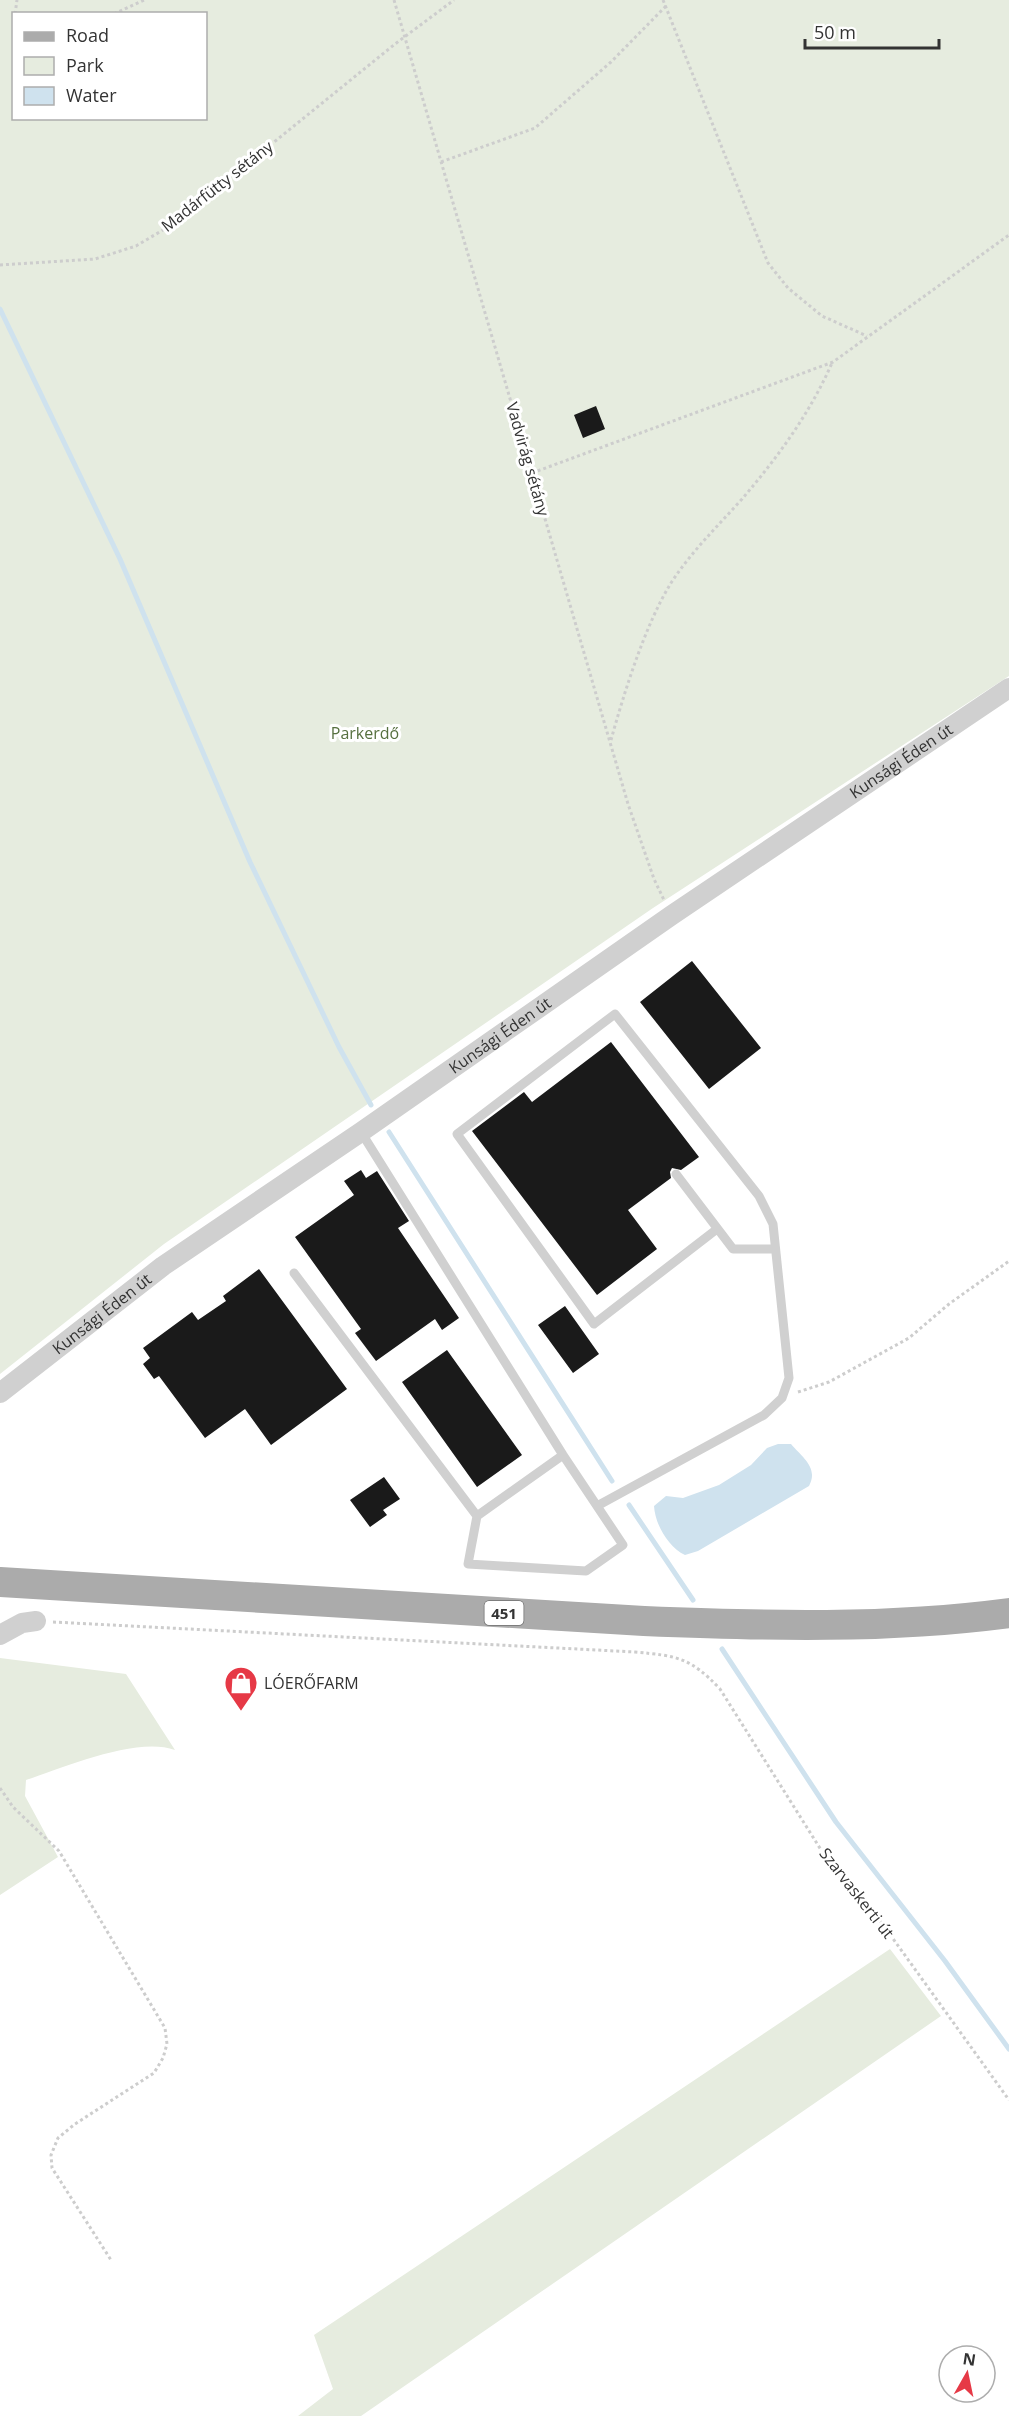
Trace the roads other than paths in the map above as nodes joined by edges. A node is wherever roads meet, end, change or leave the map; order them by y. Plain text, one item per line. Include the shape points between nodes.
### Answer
1 (1009, 688) edge
2 (361, 1132) junction
3 (676, 1174) dead end
4 (717, 1229) junction
5 (775, 1250) junction
6 (294, 1273) dead end
7 (0, 1393) edge
8 (563, 1455) junction
9 (597, 1506) junction
10 (477, 1516) junction
11 (0, 1582) edge
12 (1009, 1613) edge
13 (36, 1621) road end
14 (0, 1635) edge

1 - 2 street, Kunsági Éden út via 672,915
2 - 7 street, Kunsági Éden út via 163,1266
2 - 8 lane
3 - 4 lane
4 - 5 lane via 733,1249
4 - 5 lane via 594,1324 457,1134 615,1014 759,1196 773,1224
5 - 9 lane via 789,1378 782,1398 764,1415
6 - 10 lane
8 - 9 lane
8 - 10 lane
9 - 10 lane via 623,1545 586,1571 468,1564
11 - 12 main road, 451 via 732,1624 880,1624
13 - 14 street via 22,1623

